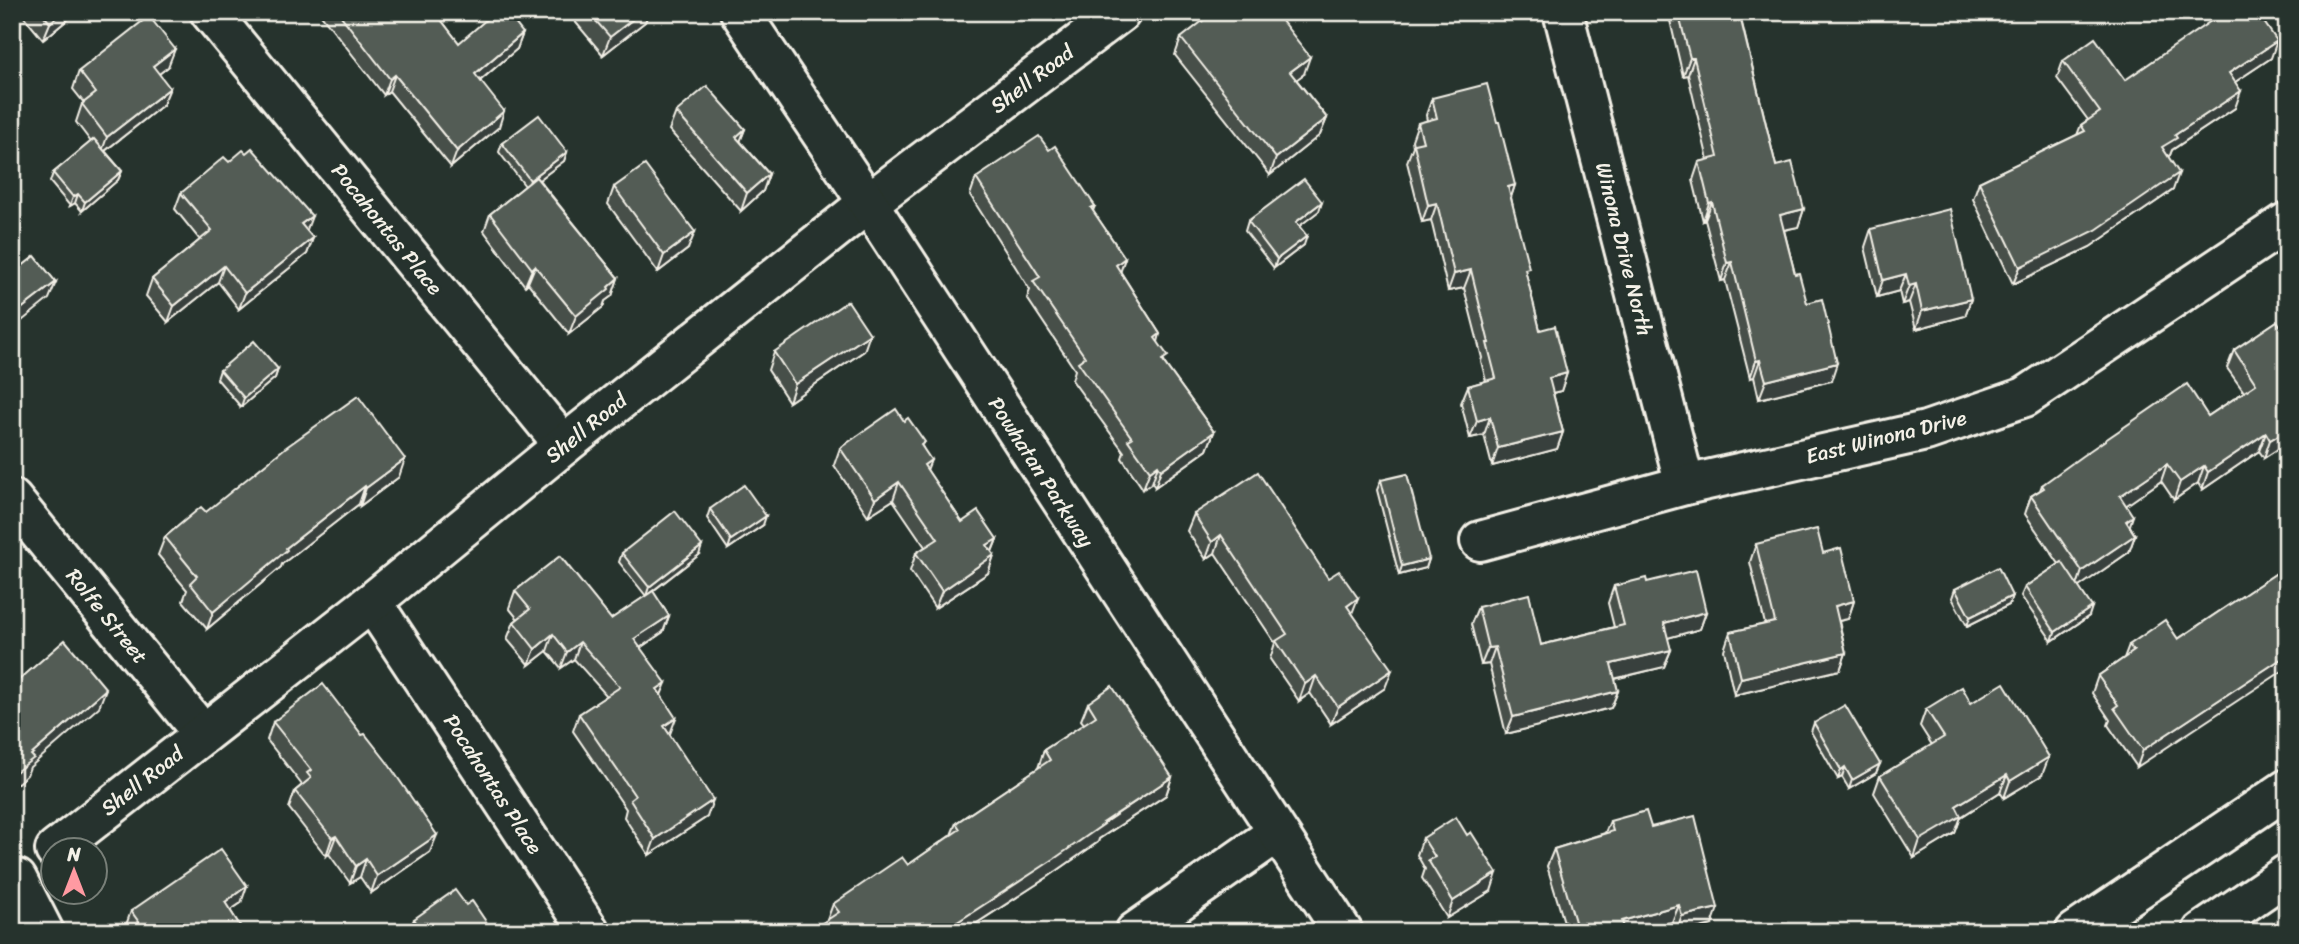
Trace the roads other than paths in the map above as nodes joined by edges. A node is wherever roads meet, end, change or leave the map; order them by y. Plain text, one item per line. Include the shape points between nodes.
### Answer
1 (210, 12) edge
2 (740, 12) edge
3 (1121, 12) edge
4 (1563, 12) edge
5 (868, 203) junction
6 (2287, 222) edge
7 (564, 446) junction
8 (1685, 485) junction
9 (12, 499) edge
10 (1480, 541) dead end
11 (372, 602) junction
12 (203, 734) junction
13 (2287, 789) edge
14 (1277, 833) junction
15 (72, 836) edge
16 (38, 863) edge
17 (2287, 874) edge
18 (15, 881) edge
19 (2079, 931) edge
20 (44, 932) edge
21 (590, 932) edge
22 (1135, 932) edge
23 (1343, 932) edge
24 (2202, 932) edge

1 - 7 street, Pocahontas Place
2 - 5 street, Powhatan Parkway
3 - 5 street, Shell Road
4 - 8 street, Winona Drive North
5 - 7 street, Shell Road
5 - 14 street, Powhatan Parkway
6 - 8 street, East Winona Drive via 2025,397 1926,431
7 - 11 street, Shell Road
8 - 10 street, East Winona Drive
9 - 12 street, Rolfe Street
11 - 12 street, Shell Road
11 - 21 street, Pocahontas Place
12 - 15 street, Shell Road
13 - 19 street
14 - 22 street
14 - 23 street, Powhatan Parkway
16 - 18 street, Shell Road
17 - 24 street
18 - 20 street

